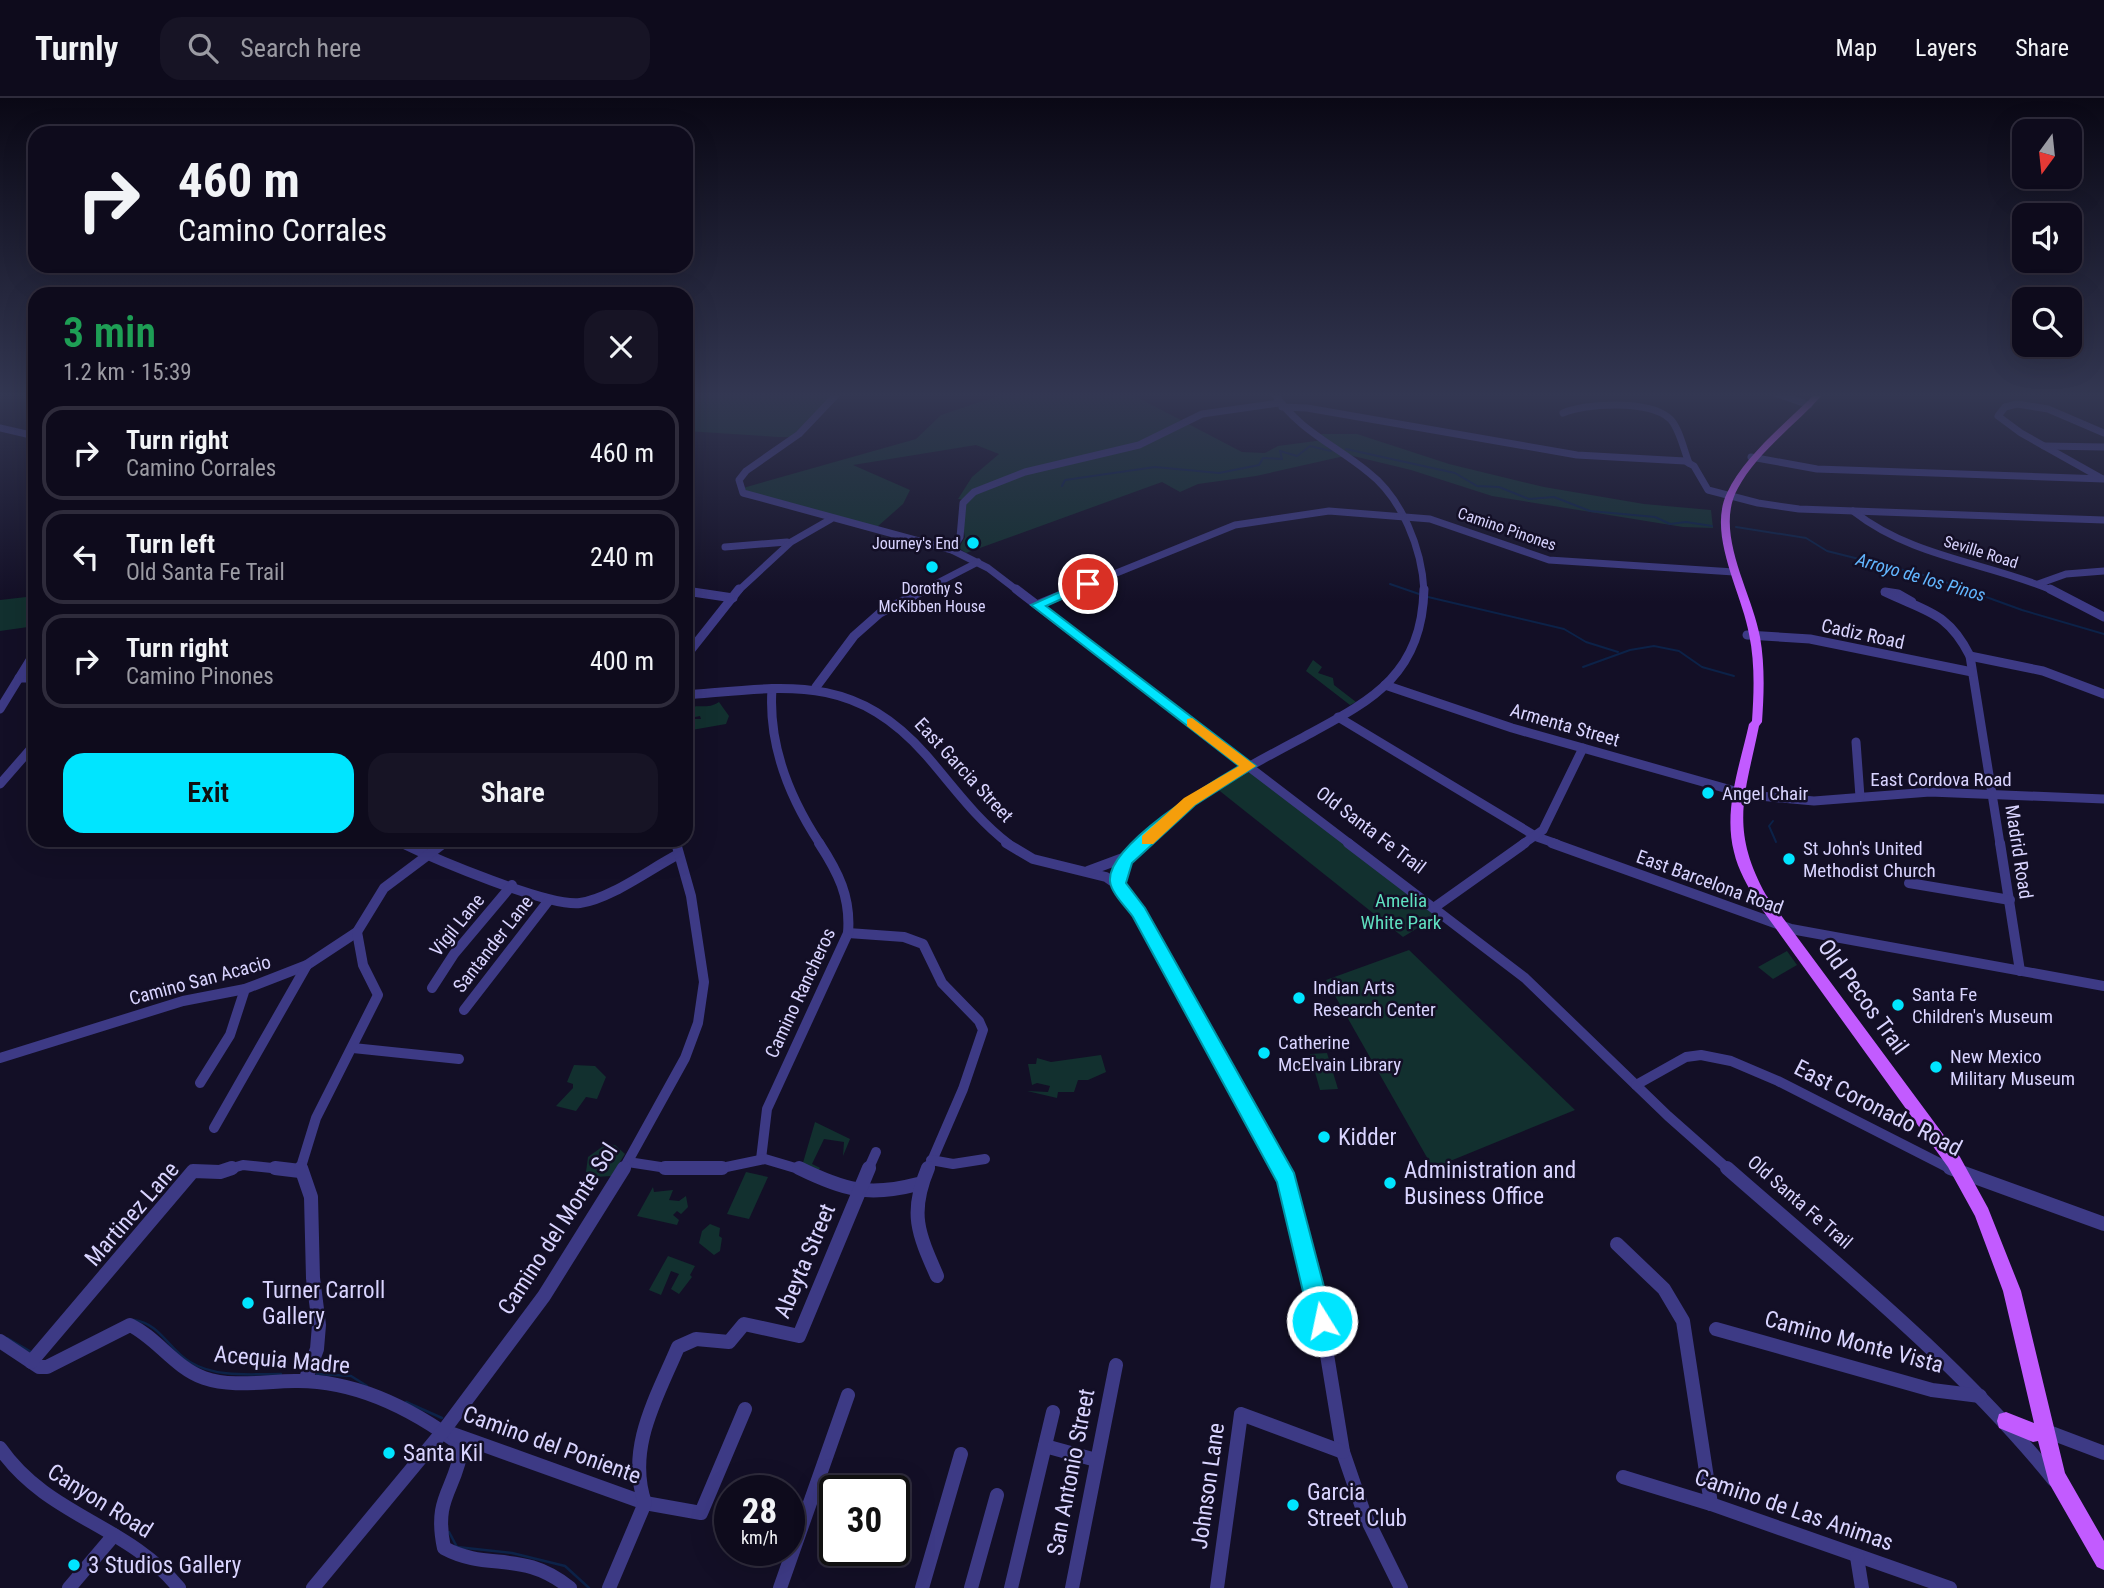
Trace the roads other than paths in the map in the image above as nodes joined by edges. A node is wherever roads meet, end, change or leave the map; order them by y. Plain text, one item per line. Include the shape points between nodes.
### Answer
1 (759, 463) edge
2 (1065, 463) edge
3 (1357, 463) edge
4 (1682, 463) edge
5 (1689, 463) joint
6 (1751, 463) edge
7 (1780, 463) edge
8 (2074, 463) edge
9 (2103, 479) edge
10 (1726, 495) junction
11 (1853, 511) junction
12 (1402, 515) junction
13 (833, 519) junction
14 (2104, 520) edge
15 (788, 542) junction
16 (724, 547) dead end
17 (952, 550) junction
18 (978, 562) junction
19 (2104, 571) edge
20 (1731, 572) junction
21 (2038, 584) junction
22 (693, 592) edge
23 (733, 598) junction
24 (1912, 603) dead end
25 (1037, 605) junction
26 (2104, 617) edge
27 (1751, 636) junction
28 (693, 639) edge
29 (1970, 656) junction
30 (28, 664) edge
31 (1972, 672) junction
32 (19, 678) junction
33 (28, 678) edge
34 (1385, 685) junction
35 (816, 687) junction
36 (772, 689) junction
37 (2104, 694) edge
38 (693, 695) edge
39 (0, 709) edge
40 (1338, 717) junction
41 (1856, 742) dead end
42 (1583, 748) junction
43 (28, 752) edge
44 (1249, 766) junction
45 (0, 785) edge
46 (1738, 792) junction
47 (1992, 795) junction
48 (1860, 797) junction
49 (2104, 799) edge
50 (1536, 837) junction
51 (412, 847) edge
52 (438, 847) edge
53 (676, 847) edge
54 (428, 854) junction
55 (677, 855) junction
56 (1126, 859) junction
57 (1084, 872) junction
58 (1909, 883) dead end
59 (1118, 884) junction
60 (512, 885) junction
61 (549, 900) junction
62 (2010, 900) junction
63 (1435, 907) junction
64 (1781, 926) junction
65 (357, 932) junction
66 (848, 933) junction
67 (307, 965) junction
68 (2020, 971) junction
69 (2104, 986) edge
70 (432, 988) dead end
71 (245, 989) junction
72 (464, 1010) dead end
73 (353, 1048) junction
74 (0, 1058) edge
75 (458, 1059) dead end
76 (200, 1083) dead end
77 (1636, 1085) junction
78 (214, 1128) dead end
79 (876, 1152) dead end
80 (761, 1158) junction
81 (985, 1159) dead end
82 (931, 1160) junction
83 (628, 1162) junction
84 (300, 1171) junction
85 (1961, 1174) junction
86 (918, 1184) junction
87 (861, 1192) junction
88 (2104, 1224) edge
89 (1617, 1244) dead end
90 (937, 1276) dead end
91 (1716, 1329) dead end
92 (0, 1341) edge
93 (31, 1362) junction
94 (1116, 1365) dead end
95 (305, 1381) junction
96 (848, 1395) dead end
97 (1980, 1396) junction
98 (745, 1409) dead end
99 (1053, 1412) dead end
100 (2006, 1422) junction
101 (444, 1430) junction
102 (2044, 1430) junction
103 (1045, 1446) junction
104 (0, 1448) edge
105 (1343, 1451) junction
106 (2104, 1453) edge
107 (961, 1454) dead end
108 (1096, 1460) junction
109 (1623, 1478) dead end
110 (2062, 1488) junction
111 (997, 1495) dead end
112 (645, 1503) junction
113 (1711, 1504) junction
114 (114, 1535) junction
115 (1857, 1556) junction
116 (2104, 1560) edge
117 (565, 1586) edge
118 (69, 1588) edge
119 (179, 1588) edge
120 (313, 1588) edge
121 (609, 1588) edge
122 (780, 1588) edge
123 (922, 1588) edge
124 (971, 1588) edge
125 (1011, 1588) edge
126 (1072, 1588) edge
127 (1217, 1588) edge
128 (1401, 1588) edge
129 (1862, 1588) edge
130 (1950, 1588) edge

1 - 13 street, Old Santa Fe Trail via 739,485 754,499
2 - 17 street via 974,492 963,503 960,537
3 - 12 street via 1391,495
4 - 5 street
5 - 10 street via 1705,488
6 - 10 main road
7 - 9 street via 1817,469
8 - 9 street
10 - 11 street via 1784,508
10 - 20 main road, Old Pecos Trail
11 - 14 street
11 - 21 street, Seville Road via 1868,526 1893,538
12 - 20 street, Camino Pinones via 1462,528 1549,560
12 - 25 street, Camino Pinones via 1308,512 1235,525
12 - 34 street via 1420,568 1424,609 1419,639
13 - 15 street
13 - 17 street, Old Santa Fe Trail
15 - 16 street
15 - 23 street
17 - 18 street, Old Santa Fe Trail
18 - 25 street, Old Santa Fe Trail
18 - 35 street via 880,613 854,636
19 - 21 street via 2066,574
20 - 27 main road, Old Pecos Trail
21 - 26 street, Seville Road
22 - 23 street
23 - 28 street
24 - 29 street via 1953,627
25 - 44 street, Old Santa Fe Trail
27 - 31 street, Cadiz Road via 1810,639
27 - 46 main road, Old Pecos Trail via 1749,720 1754,724
29 - 31 street, Madrid Road
29 - 37 street via 2043,671
30 - 32 street
31 - 47 street, Madrid Road
32 - 33 street
32 - 39 street
34 - 40 street via 1364,704
34 - 42 street, Armenta Street
35 - 36 street, East Garcia Street
35 - 57 street, East Garcia Street via 856,699 892,722 974,815 1023,854 1060,870
36 - 38 street, East Garcia Street
36 - 66 street, Camino Rancheros via 770,705 783,774 846,888 851,909
40 - 44 street
40 - 50 street, East Barcelona Road
41 - 48 street
42 - 46 street, Armenta Street
42 - 50 street via 1564,793
43 - 45 street
44 - 56 street via 1189,801
44 - 63 street, Old Santa Fe Trail
46 - 48 street, East Cordova Road via 1804,801
46 - 64 main road, Old Pecos Trail via 1737,837 1747,873
47 - 48 street, East Cordova Road via 1930,792
47 - 49 street, East Cordova Road
47 - 62 street, Madrid Road
50 - 63 street
50 - 64 street, East Barcelona Road
51 - 54 street
52 - 54 street, Camino San Acacio
53 - 55 street, Camino del Monte Sol
54 - 60 street
54 - 65 street, Camino San Acacio via 384,888
55 - 61 street via 582,903
55 - 83 street, Camino del Monte Sol via 691,896 704,982 698,1023 685,1059
56 - 57 street
56 - 59 street
57 - 59 street, East Garcia Street
58 - 62 street
59 - 105 street via 1139,912 1287,1180 1317,1294
60 - 61 street
60 - 70 street, Vigil Lane
61 - 72 street, Santander Lane
62 - 68 street, Madrid Road
63 - 77 street, Old Santa Fe Trail via 1525,978
64 - 68 street, East Barcelona Road
64 - 85 main road, Old Pecos Trail via 1879,1055
65 - 67 street, Camino San Acacio
65 - 73 street via 363,965 378,995
66 - 80 street, Camino Rancheros via 767,1109
66 - 82 street via 904,937 923,944 942,983 983,1030
67 - 71 street, Camino San Acacio
67 - 78 street
68 - 69 street, East Barcelona Road
71 - 74 street, Camino San Acacio via 183,1001
71 - 76 street via 230,1035
73 - 75 street
73 - 84 street via 316,1118
77 - 85 street, East Coronado Road via 1686,1057 1717,1057 1778,1081
77 - 97 street, Old Santa Fe Trail
79 - 87 street, Abeyta Street
80 - 83 street via 712,1170
80 - 87 street via 797,1166 839,1188
81 - 82 street via 953,1164
82 - 86 street
83 - 101 street, Camino del Monte Sol via 544,1296
84 - 93 street, Martinez Lane via 243,1165 220,1172 193,1171
84 - 95 street via 312,1197 319,1325 317,1349
85 - 88 street, East Coronado Road
85 - 102 main road, Old Pecos Trail via 2008,1278
86 - 87 street via 892,1192
86 - 90 street via 918,1226
87 - 112 street, Abeyta Street via 799,1336 744,1324 729,1342 686,1339 678,1348 638,1448 636,1486
89 - 113 street via 1664,1289 1683,1321
91 - 97 street, Camino Monte Vista via 1898,1380
92 - 93 street
93 - 95 street, Acequia Madre via 47,1367 130,1325 150,1335 186,1369 202,1377 253,1384
94 - 108 street, San Antonio Street
95 - 101 street, Acequia Madre via 350,1386
96 - 122 street
97 - 100 street, Old Santa Fe Trail
98 - 112 street, Camino del Poniente via 701,1513
99 - 103 street
100 - 102 main road via 2033,1433
100 - 110 street, Old Santa Fe Trail
101 - 112 street, Camino del Poniente
101 - 117 street via 462,1446 462,1459 439,1505 444,1548 469,1560 523,1563
101 - 120 street, Camino del Monte Sol
102 - 106 street
102 - 110 main road, Old Pecos Trail
103 - 108 street
103 - 125 street
104 - 114 street, Canyon Road via 32,1486
105 - 127 street, Johnson Lane via 1241,1414
105 - 128 street via 1364,1513
107 - 123 street
108 - 126 street, San Antonio Street
109 - 113 street, Camino de Las Animas
110 - 116 main road, Old Santa Fe Trail
111 - 124 street
112 - 121 street
113 - 115 street, Camino de Las Animas
114 - 118 street
114 - 119 street, Canyon Road via 167,1572
115 - 129 street
115 - 130 street, Camino de Las Animas

